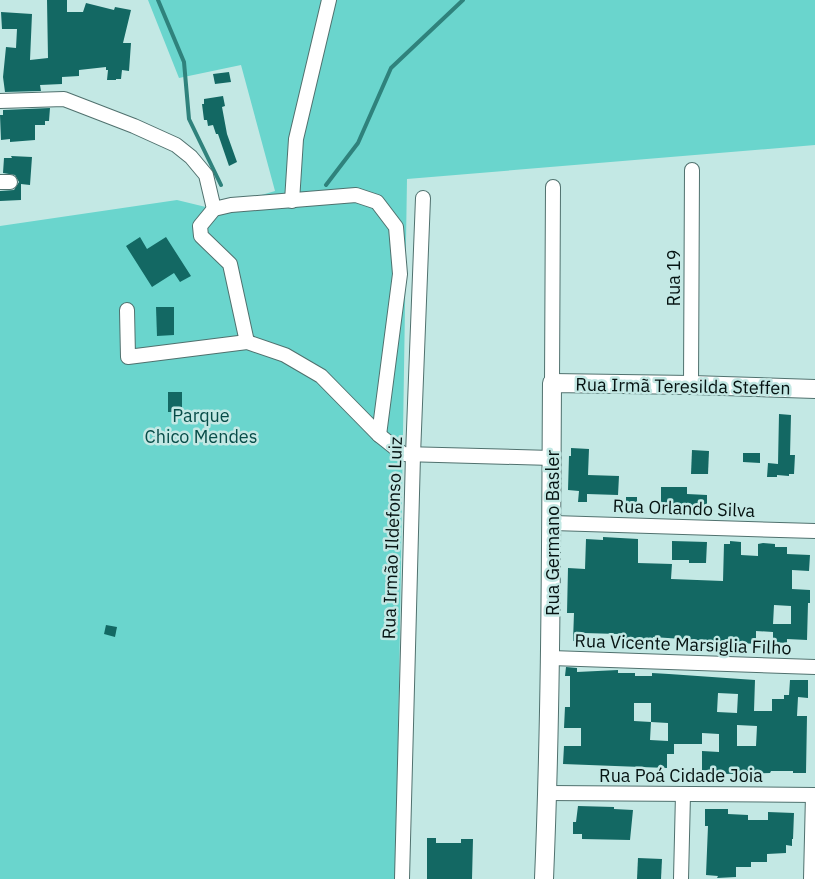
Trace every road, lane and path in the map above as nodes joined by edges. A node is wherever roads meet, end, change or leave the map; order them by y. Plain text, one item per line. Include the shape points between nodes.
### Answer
1 (329, 0) edge
2 (0, 101) edge
3 (692, 170) dead end
4 (553, 187) dead end
5 (423, 198) dead end
6 (292, 201) junction
7 (214, 209) junction
8 (127, 310) dead end
9 (247, 342) junction
10 (552, 383) junction
11 (691, 385) junction
12 (815, 389) edge
13 (379, 435) junction
14 (413, 455) junction
15 (552, 458) junction
16 (553, 523) junction
17 (815, 531) edge
18 (551, 658) junction
19 (815, 667) edge
20 (548, 793) junction
21 (683, 794) junction
22 (814, 795) edge
23 (402, 879) edge
24 (544, 879) edge
25 (681, 879) edge
26 (812, 879) edge

1 - 6 street via 296,139
2 - 7 street via 64,99 176,145 206,176
3 - 11 street, Rua 19
4 - 10 street, Rua Germano Basler
5 - 14 street, Rua Irmão Ildefonso Luiz
6 - 7 street
6 - 13 street via 356,194 377,202 396,227 400,274
7 - 9 street via 200,226 201,236 230,264
8 - 9 street via 128,357
9 - 13 street via 285,355 321,376
10 - 11 street, Rua Irmã Teresilda Steffen
10 - 15 street, Rua Germano Basler
11 - 12 street, Rua Irmã Teresilda Steffen
13 - 14 street via 403,454
14 - 15 street
14 - 23 street, Rua Irmão Ildefonso Luiz
15 - 16 street, Rua Germano Basler
16 - 17 street, Rua Orlando Silva
16 - 18 street, Rua Germano Basler
18 - 19 street, Rua Vicente Marsiglia Filho
18 - 20 street, Rua Germano Basler
20 - 21 street, Rua Poá Cidade Joia
20 - 24 street, Rua Germano Basler
21 - 22 street, Rua Poá Cidade Joia
21 - 25 street
22 - 26 street

